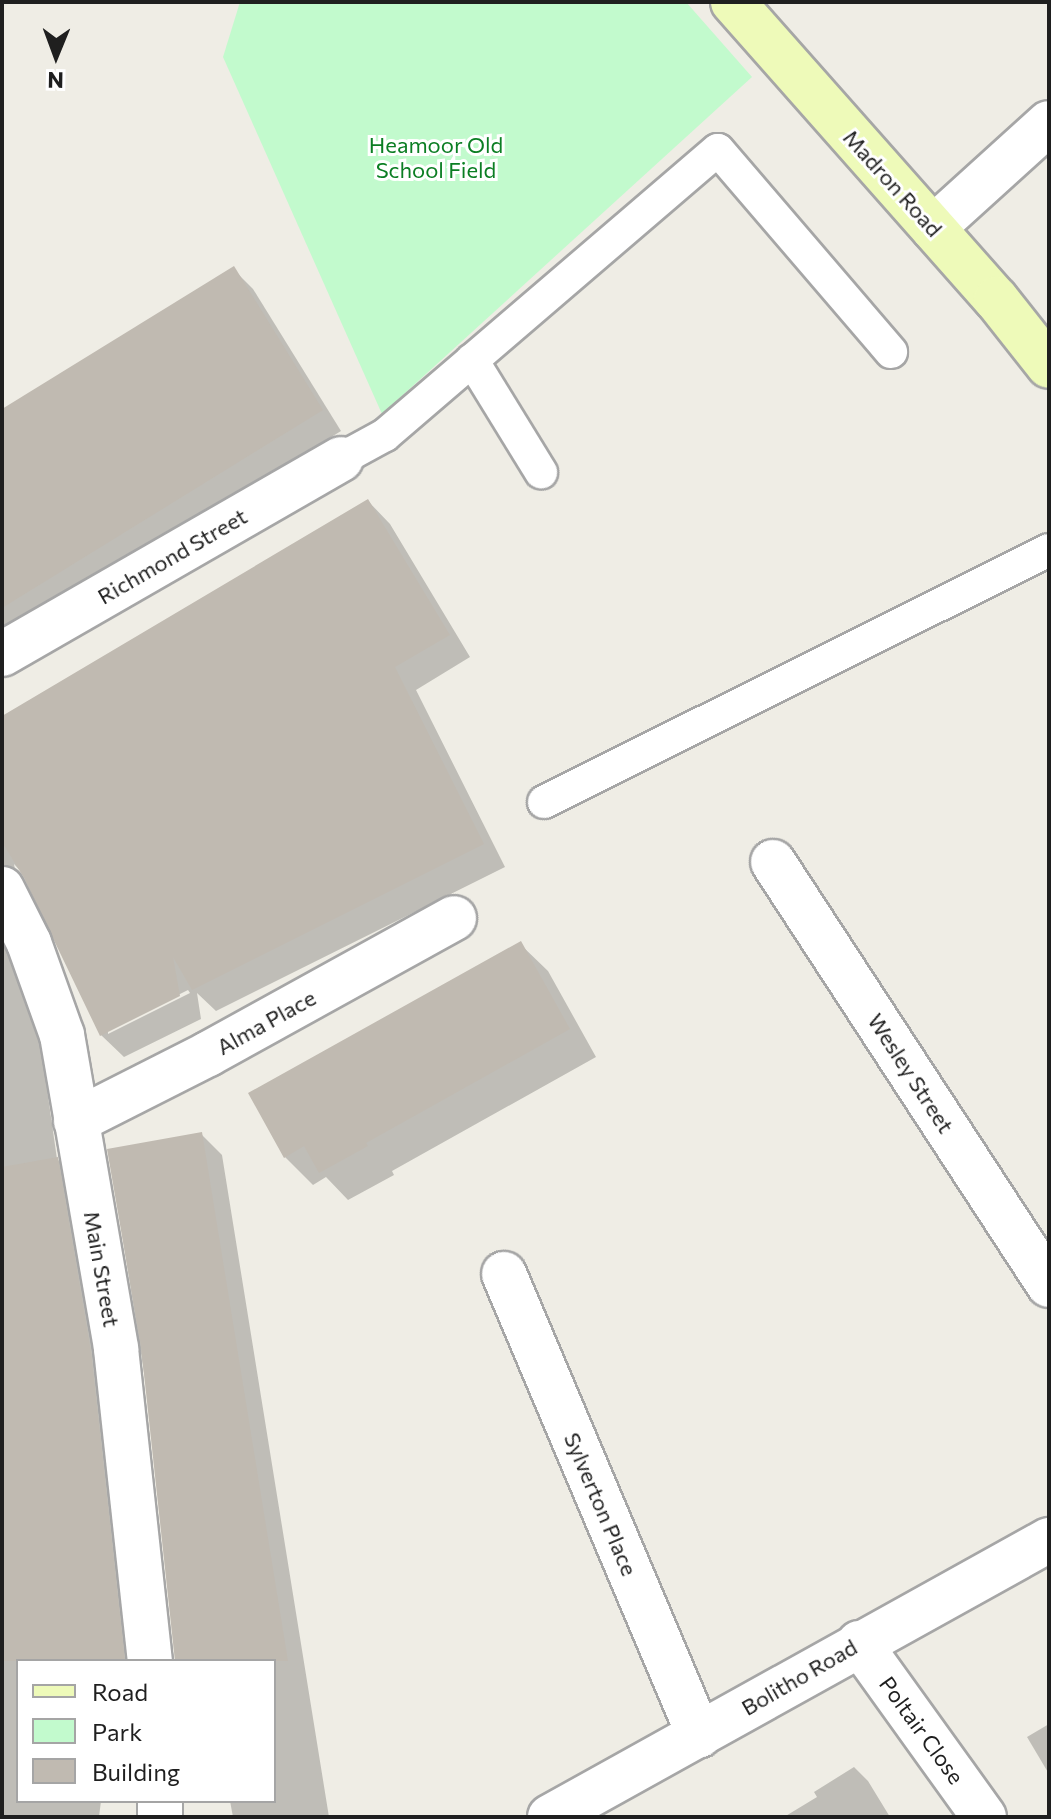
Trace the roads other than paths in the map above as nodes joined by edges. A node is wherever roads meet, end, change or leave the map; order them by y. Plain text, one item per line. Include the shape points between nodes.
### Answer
1 (733, 2) edge
2 (1049, 123) edge
3 (933, 228) junction
4 (891, 352) dead end
5 (472, 360) junction
6 (1049, 366) edge
7 (341, 459) joint
8 (541, 472) dead end
9 (1049, 550) edge
10 (2, 654) edge
11 (544, 802) dead end
12 (773, 862) dead end
13 (2, 889) edge
14 (454, 918) dead end
15 (76, 1121) junction
16 (504, 1274) dead end
17 (1049, 1285) edge
18 (1049, 1540) edge
19 (859, 1643) junction
20 (150, 1659) edge
21 (699, 1735) junction
22 (550, 1817) edge
23 (984, 1817) edge

1 - 3 main road, Madron Road
2 - 3 street
3 - 6 main road, Madron Road
4 - 5 lane via 718,150
5 - 7 lane via 385,435
5 - 8 lane
7 - 10 street, Richmond Street
9 - 11 lane
12 - 17 street, Wesley Street
13 - 15 street, Main Street via 29,943 62,1035
14 - 15 street, Alma Place
15 - 20 street, Main Street via 116,1349
16 - 21 street, Sylverton Place
18 - 19 street, Bolitho Road
19 - 21 street, Bolitho Road
19 - 23 street, Poltair Close
21 - 22 street, Bolitho Road

